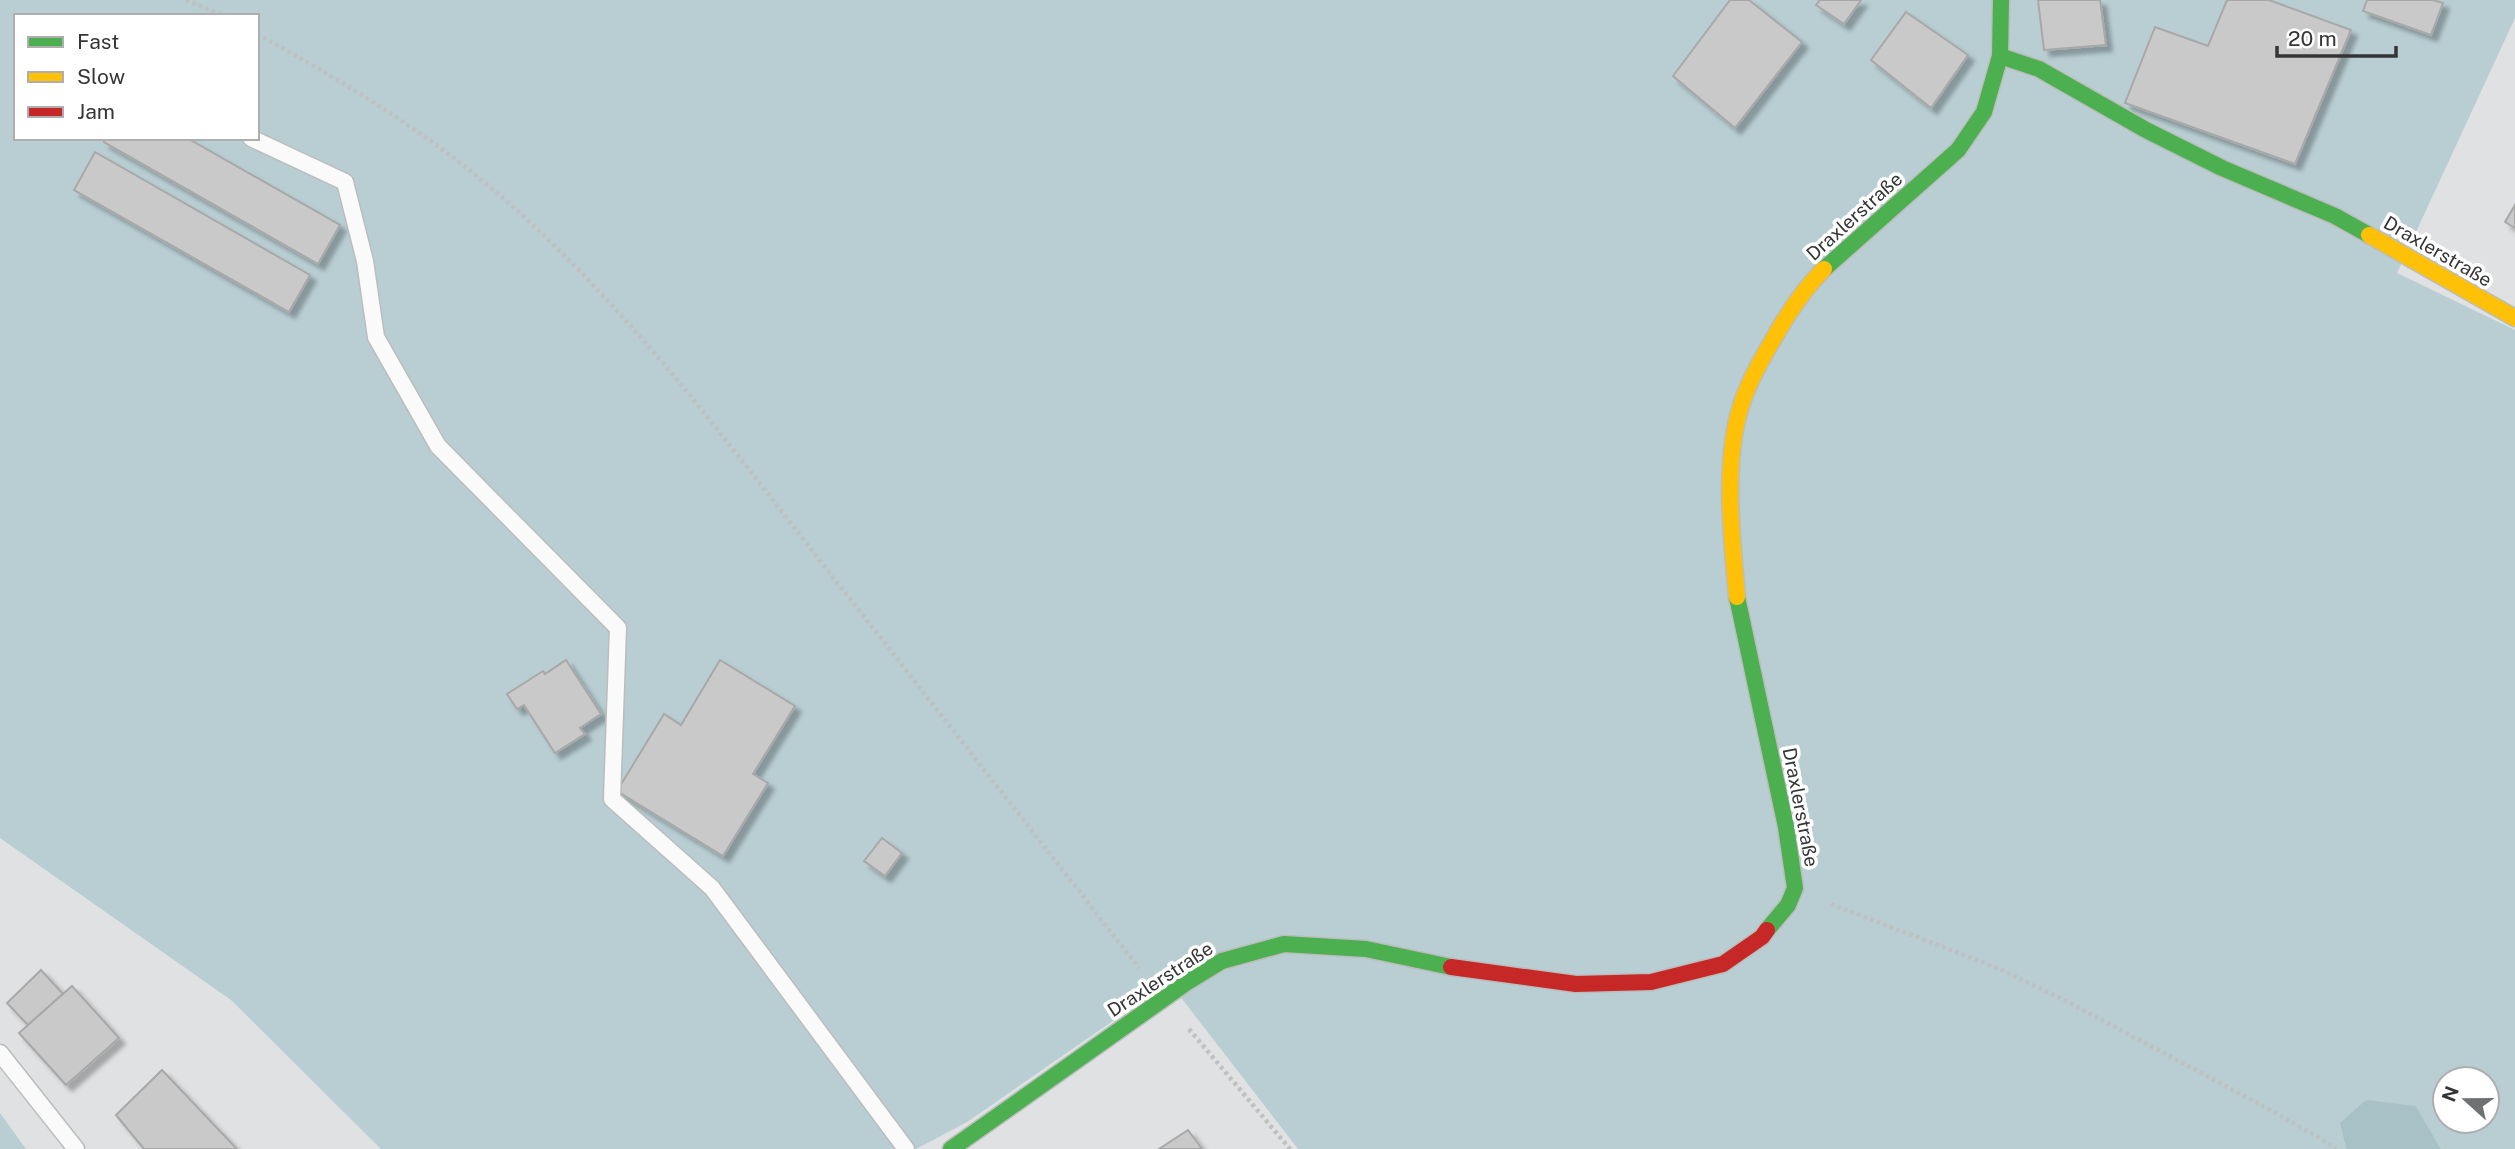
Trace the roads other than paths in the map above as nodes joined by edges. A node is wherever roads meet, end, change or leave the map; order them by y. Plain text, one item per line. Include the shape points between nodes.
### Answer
1 (2001, 0) edge
2 (2000, 56) junction
3 (255, 140) edge
4 (2515, 318) edge
5 (0, 1053) edge
6 (76, 1149) edge
7 (906, 1149) edge
8 (951, 1149) edge

1 - 2 street, Draxlerstraße
2 - 4 street, Draxlerstraße via 2039,69 2222,168 2335,216
2 - 8 street, Draxlerstraße via 1984,112 1958,150 1822,271 1791,309 1755,370 1738,416 1731,531 1738,608 1796,888 1762,937 1723,964 1651,982 1576,984 1438,965 1366,949 1284,944 1222,961
3 - 7 lane via 345,182 365,261 376,337 438,446 618,628 612,799 712,888
5 - 6 lane

